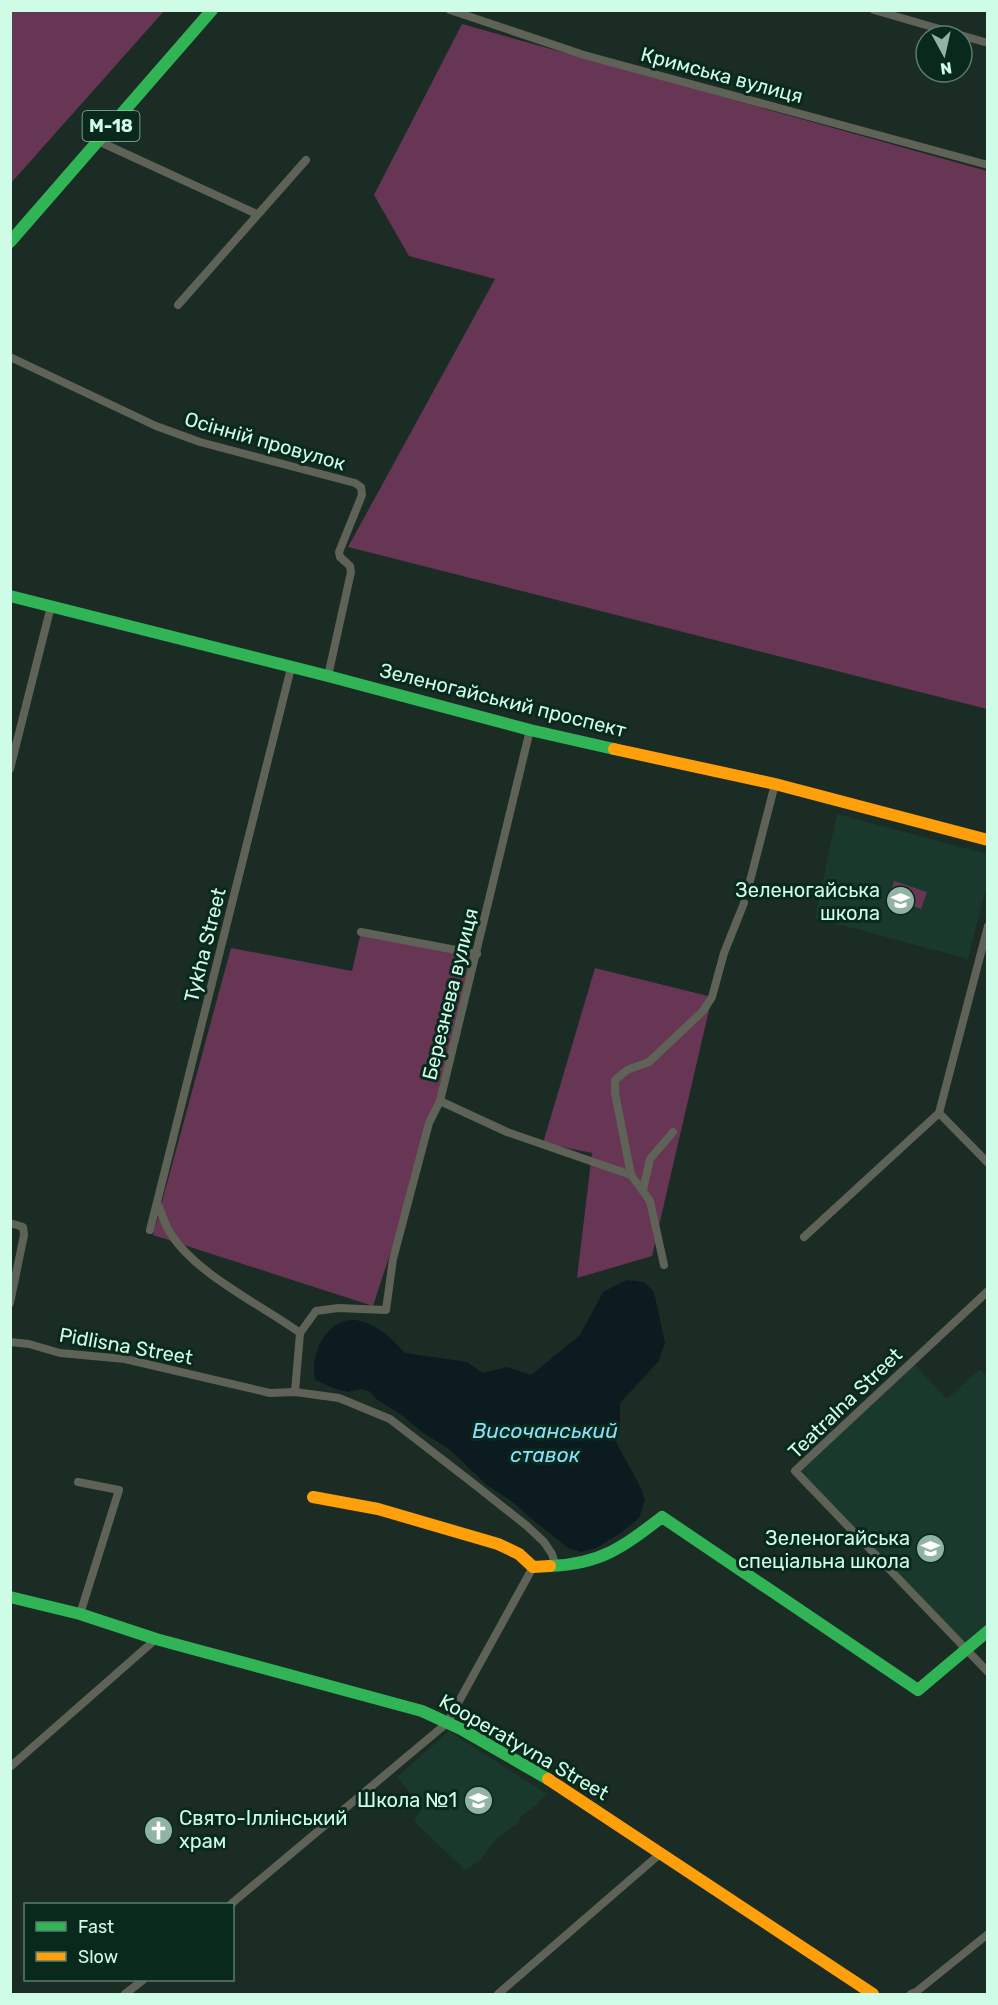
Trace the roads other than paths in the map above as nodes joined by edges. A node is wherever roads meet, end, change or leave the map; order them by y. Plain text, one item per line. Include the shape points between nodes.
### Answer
1 (212, 10) edge
2 (450, 10) edge
3 (874, 10) edge
4 (475, 14) edge
5 (987, 43) edge
6 (98, 141) junction
7 (306, 160) dead end
8 (987, 165) edge
9 (257, 214) junction
10 (10, 242) edge
11 (178, 305) dead end
12 (10, 357) edge
13 (10, 596) edge
14 (51, 606) junction
15 (291, 668) junction
16 (328, 676) junction
17 (530, 730) junction
18 (10, 769) edge
19 (775, 784) junction
20 (987, 840) edge
21 (750, 880) dead end
22 (744, 903) dead end
23 (987, 926) edge
24 (361, 932) dead end
25 (477, 954) junction
26 (440, 1101) junction
27 (939, 1113) junction
28 (672, 1132) dead end
29 (987, 1163) edge
30 (631, 1175) junction
31 (643, 1190) junction
32 (157, 1202) junction
33 (10, 1223) edge
34 (150, 1230) dead end
35 (804, 1237) dead end
36 (664, 1265) dead end
37 (987, 1291) edge
38 (10, 1303) edge
39 (300, 1333) junction
40 (10, 1342) edge
41 (295, 1392) junction
42 (78, 1482) dead end
43 (313, 1497) dead end
44 (556, 1566) junction
45 (533, 1567) junction
46 (10, 1597) edge
47 (80, 1614) junction
48 (987, 1631) edge
49 (156, 1639) junction
50 (967, 1650) junction
51 (987, 1672) edge
52 (447, 1723) junction
53 (10, 1767) edge
54 (661, 1853) junction
55 (233, 1903) edge
56 (987, 1934) edge
57 (141, 1981) edge
58 (125, 1995) edge
59 (498, 1995) edge
60 (873, 1995) edge
61 (911, 1995) edge

1 - 6 main road, М-18
2 - 4 street, Кримська вулиця
3 - 5 street
4 - 8 street, Кримська вулиця via 584,55
6 - 9 street
6 - 10 main road, М-18
7 - 9 street
9 - 11 street
12 - 16 street, Осінній провулок via 156,426 361,487 362,495 339,552 351,572
13 - 14 main road, Зеленогайський проспект
14 - 15 main road, Зеленогайський проспект
14 - 18 street
15 - 16 main road, Зеленогайський проспект
15 - 32 street, Tykha Street
16 - 17 main road, Зеленогайський проспект
17 - 19 main road, Зеленогайський проспект
17 - 25 street, Березнева вулиця
19 - 20 main road, Зеленогайський проспект
19 - 21 street
22 - 30 street via 703,1011 650,1062 627,1070 615,1080
23 - 27 street
24 - 25 street
25 - 26 street, Березнева вулиця
26 - 30 street, Березнева вулиця via 507,1132
26 - 39 street via 429,1123 393,1259 386,1310 316,1311
27 - 29 street
27 - 35 street
28 - 31 street via 650,1159
30 - 31 street
31 - 36 street via 650,1201
32 - 34 street, Tykha Street
32 - 39 street via 169,1230 185,1251 233,1289
33 - 38 street via 23,1227 24,1235
37 - 50 street, Teatralna Street via 795,1471
39 - 41 street
40 - 41 street, Pidlisna Street via 60,1353 125,1359 270,1393
41 - 44 street, Pidlisna Street via 339,1398 390,1419 527,1526 552,1554
42 - 47 street via 119,1490
43 - 45 main road via 378,1509 498,1544 519,1554
44 - 45 main road
44 - 50 main road via 589,1562 618,1550 662,1517 918,1690
45 - 52 street
46 - 47 main road, Kooperatyvna Street
47 - 49 main road, Kooperatyvna Street
48 - 50 main road
49 - 52 main road, Kooperatyvna Street via 422,1711
49 - 53 street
50 - 51 street, Teatralna Street
52 - 54 main road, Kooperatyvna Street via 546,1777
52 - 55 street
54 - 59 street
54 - 60 main road, Kooperatyvna Street
56 - 61 street
57 - 58 street

